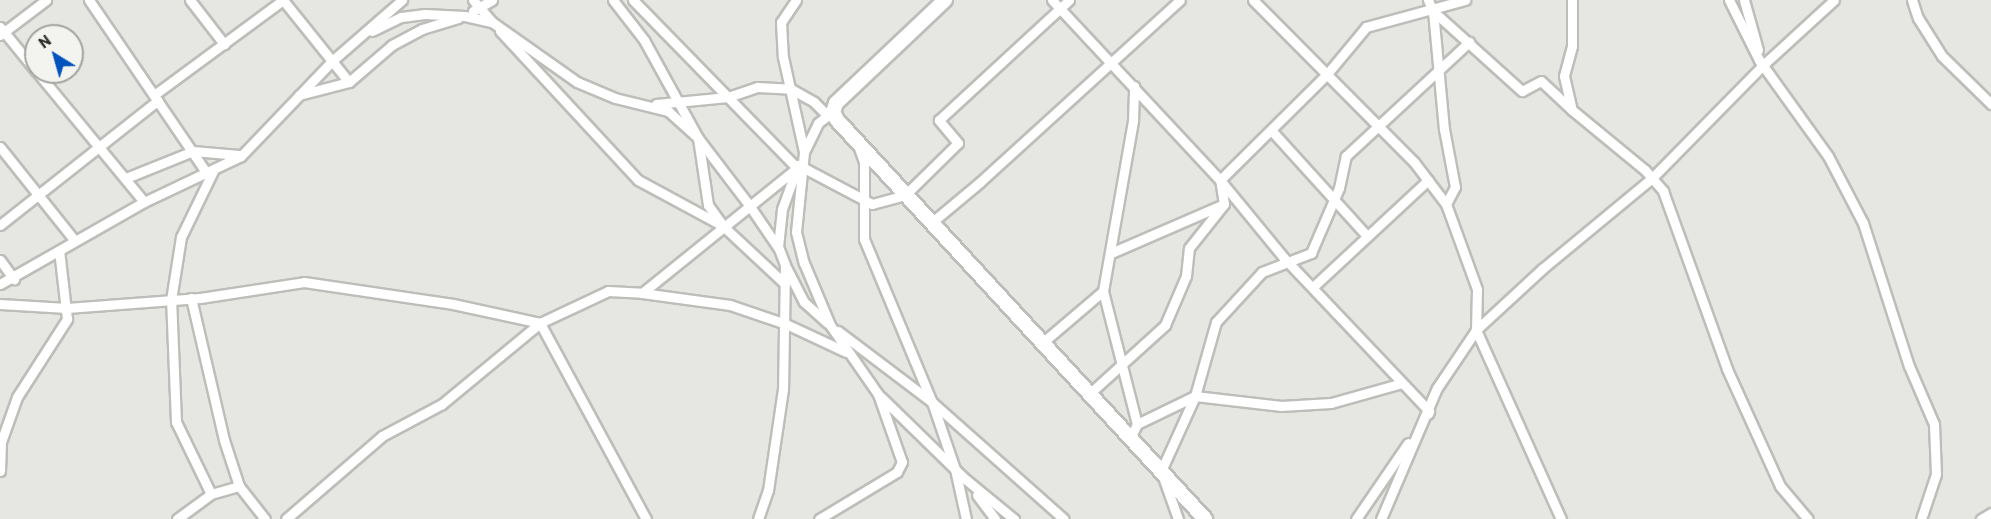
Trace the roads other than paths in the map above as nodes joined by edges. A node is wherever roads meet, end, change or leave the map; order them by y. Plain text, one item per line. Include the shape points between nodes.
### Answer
1 (46, 0) edge
2 (89, 0) edge
3 (190, 0) edge
4 (283, 0) edge
5 (402, 0) edge
6 (492, 0) edge
7 (613, 0) edge
8 (633, 0) edge
9 (796, 0) edge
10 (945, 0) edge
11 (1052, 0) edge
12 (1069, 0) edge
13 (1180, 0) edge
14 (1253, 0) edge
15 (1428, 0) edge
16 (1465, 0) edge
17 (1572, 0) edge
18 (1729, 0) edge
19 (1744, 0) edge
20 (1834, 0) edge
21 (1912, 0) edge
22 (476, 4) edge
23 (1060, 9) junction
24 (1434, 11) junction
25 (465, 16) junction
26 (492, 22) junction
27 (1, 31) edge
28 (359, 38) junction
29 (1469, 42) junction
30 (224, 44) junction
31 (24, 58) edge
32 (332, 61) junction
33 (1113, 63) junction
34 (1763, 65) junction
35 (1438, 70) junction
36 (1327, 74) junction
37 (349, 82) junction
38 (46, 84) edge
39 (1134, 86) junction
40 (791, 88) junction
41 (299, 95) junction
42 (728, 97) junction
43 (156, 98) junction
44 (648, 104) junction
45 (1991, 104) edge
46 (681, 105) junction
47 (1572, 110) junction
48 (830, 114) junction
49 (1378, 126) junction
50 (1271, 130) junction
51 (698, 138) junction
52 (858, 143) junction
53 (99, 145) junction
54 (0, 147) edge
55 (193, 151) junction
56 (804, 152) junction
57 (241, 156) junction
58 (800, 168) junction
59 (210, 170) junction
60 (126, 178) junction
61 (1652, 178) junction
62 (1220, 180) junction
63 (1428, 180) junction
64 (37, 193) junction
65 (905, 195) junction
66 (862, 200) junction
67 (1334, 200) junction
68 (144, 202) junction
69 (1224, 204) junction
70 (1446, 204) junction
71 (749, 205) junction
72 (931, 223) junction
73 (0, 225) edge
74 (723, 226) junction
75 (1368, 236) junction
76 (75, 241) junction
77 (779, 249) junction
78 (59, 250) junction
79 (1111, 253) junction
80 (0, 260) edge
81 (1288, 262) junction
82 (785, 265) junction
83 (14, 279) junction
84 (0, 284) edge
85 (785, 284) junction
86 (1313, 287) junction
87 (1103, 291) junction
88 (642, 293) junction
89 (191, 298) junction
90 (171, 300) junction
91 (0, 304) edge
92 (67, 308) junction
93 (540, 323) junction
94 (786, 324) junction
95 (830, 325) junction
96 (1476, 330) junction
97 (1042, 343) junction
98 (851, 354) junction
99 (1123, 365) junction
100 (1402, 383) junction
101 (878, 394) junction
102 (1089, 394) junction
103 (1195, 396) junction
104 (932, 402) junction
105 (1429, 411) junction
106 (1137, 424) junction
107 (1130, 438) junction
108 (955, 469) junction
109 (0, 471) edge
110 (1161, 471) junction
111 (964, 478) junction
112 (239, 486) junction
113 (211, 494) junction
114 (1991, 513) edge
115 (177, 519) edge
116 (265, 519) edge
117 (286, 519) edge
118 (646, 519) edge
119 (758, 519) edge
120 (819, 519) edge
121 (966, 519) edge
122 (995, 519) edge
123 (1014, 519) edge
124 (1064, 519) edge
125 (1178, 519) edge
126 (1205, 519) edge
127 (1356, 519) edge
128 (1381, 519) edge
129 (1561, 519) edge
130 (1808, 519) edge
131 (1921, 519) edge
132 (1980, 519) edge

1 - 27 street
2 - 43 street
3 - 30 street
4 - 30 street
4 - 32 street
5 - 28 street
6 - 22 street
7 - 46 street via 644,40
8 - 42 street
9 - 40 street via 781,22
10 - 48 street via 836,103
11 - 23 street
12 - 23 street
13 - 33 street
14 - 36 street
15 - 24 street
16 - 24 street
17 - 47 street via 1572,46 1564,76
18 - 34 street
19 - 34 street
20 - 34 street
21 - 45 street via 1918,18 1942,56
22 - 25 street
22 - 26 street
23 - 33 street
23 - 65 street via 939,120 958,143
24 - 29 street
24 - 35 street
24 - 36 street via 1366,27
25 - 26 street
25 - 28 street via 401,17
25 - 37 street via 422,29 392,45
26 - 44 street via 577,82 615,98
26 - 74 street via 638,180
27 - 31 street
28 - 32 street
29 - 35 street
29 - 47 street via 1522,92 1541,81
30 - 43 street
32 - 37 street
32 - 41 street
33 - 39 street
33 - 72 street
34 - 61 street
34 - 131 street via 1828,156 1863,223 1910,366 1930,412 1937,461
35 - 49 street
35 - 70 street via 1455,187
36 - 49 street
36 - 50 street
37 - 41 street
38 - 53 street
39 - 62 street
39 - 79 street via 1133,120
40 - 42 street via 757,87
40 - 48 street
40 - 56 street
41 - 57 street
42 - 46 street
42 - 58 street
43 - 53 street
43 - 55 street
44 - 46 street
44 - 51 street via 668,111
46 - 51 street
47 - 61 street
48 - 52 street
48 - 56 street via 819,123
49 - 63 street
49 - 67 street via 1346,156
50 - 62 street
50 - 67 street
51 - 71 street
51 - 74 street via 708,205
52 - 65 street
52 - 66 street via 864,162
53 - 60 street
53 - 64 street
54 - 64 street
55 - 57 street
55 - 59 street
55 - 60 street
56 - 58 street
57 - 59 street
58 - 66 street
58 - 71 street
58 - 77 street via 782,209 777,232
58 - 95 street via 796,232 804,263
59 - 68 street
59 - 90 street via 181,237
60 - 68 street
61 - 96 street via 1542,269
61 - 130 street via 1663,191 1727,369 1780,486
62 - 69 street
62 - 81 street
63 - 70 street
63 - 75 street
64 - 73 street
64 - 76 street
65 - 66 street via 872,204
65 - 72 street
66 - 104 street via 864,239
67 - 75 street
67 - 81 street via 1311,253
68 - 76 street
69 - 79 street
69 - 99 street via 1190,248 1186,276 1166,325
70 - 96 street via 1476,289
71 - 74 street
71 - 77 street
72 - 97 street
74 - 85 street
74 - 88 street
75 - 86 street
76 - 78 street
77 - 82 street
78 - 83 street
78 - 92 street
79 - 87 street
80 - 83 street
81 - 86 street
81 - 103 street via 1262,272 1216,322
82 - 85 street
82 - 95 street via 804,302
83 - 84 street
85 - 94 street
86 - 100 street
87 - 97 street
87 - 99 street
88 - 93 street via 608,291
88 - 94 street via 730,305
89 - 90 street
89 - 93 street via 304,282 453,304
89 - 112 street via 224,440
90 - 92 street
90 - 113 street via 176,422
91 - 92 street
92 - 109 street via 67,319 17,397 1,442
93 - 117 street via 442,404 382,436
93 - 118 street
94 - 98 street
94 - 119 street via 783,389 768,490
95 - 98 street
95 - 104 street
96 - 105 street via 1437,388
96 - 129 street
97 - 102 street
98 - 101 street
99 - 102 street
99 - 106 street
100 - 103 street via 1331,403 1281,406
100 - 105 street
101 - 108 street
101 - 120 street via 902,462 897,472
102 - 107 street
103 - 106 street
103 - 110 street
104 - 108 street
104 - 124 street
105 - 127 street
105 - 128 street via 1390,491
106 - 107 street
107 - 110 street
108 - 111 street
108 - 121 street
110 - 125 street
110 - 126 street
111 - 122 street
111 - 123 street
112 - 113 street
112 - 116 street
113 - 115 street
114 - 132 street

